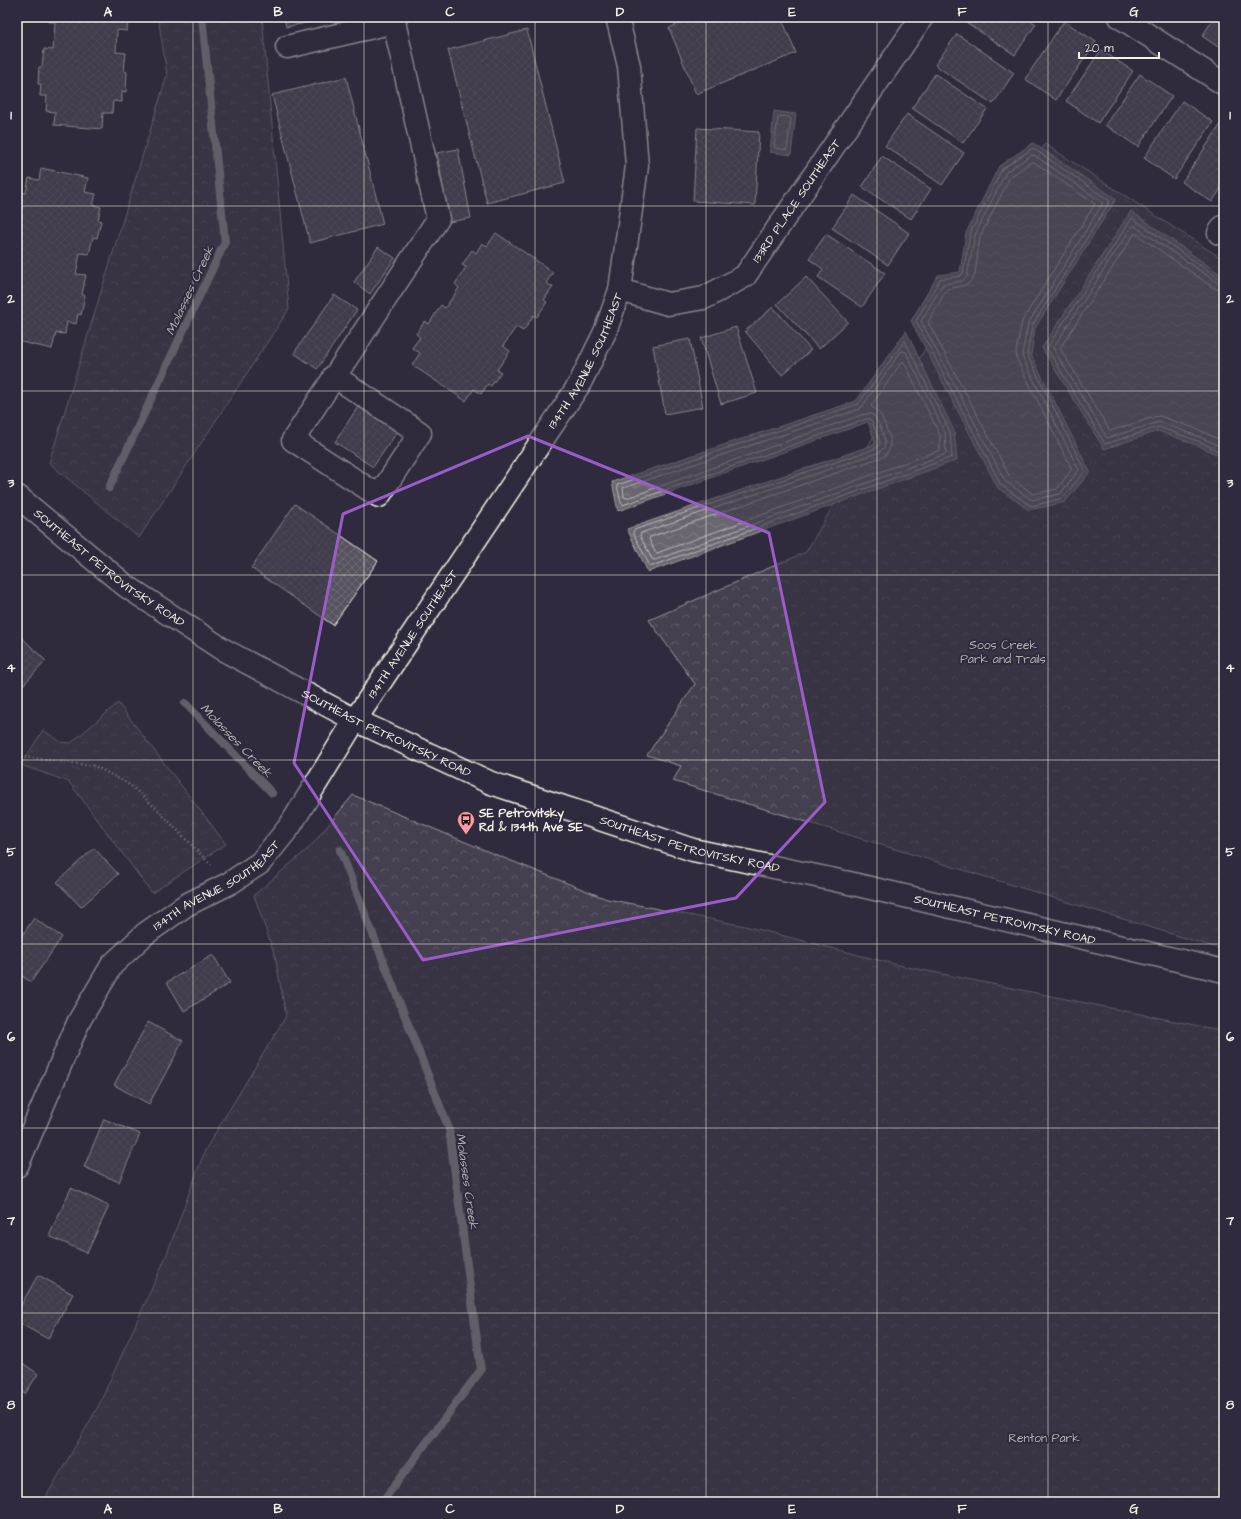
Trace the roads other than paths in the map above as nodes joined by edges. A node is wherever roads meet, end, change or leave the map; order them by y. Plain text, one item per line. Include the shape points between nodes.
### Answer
1 (617, 17) edge
2 (922, 17) edge
3 (1120, 17) edge
4 (395, 19) edge
5 (287, 47) dead end
6 (1224, 84) edge
7 (620, 290) junction
8 (334, 376) junction
9 (17, 496) edge
10 (355, 720) junction
11 (1224, 971) edge
12 (17, 1166) edge

1 - 7 street, 134TH AVENUE SOUTHEAST via 629,66 637,166
2 - 7 street, 133RD PLACE SOUTHEAST via 745,276 704,298 668,304
3 - 6 street
4 - 5 street
4 - 8 street via 438,219
7 - 10 street, 134TH AVENUE SOUTHEAST via 605,332 579,385
8 - 8 street via 293,440 379,496 420,433
9 - 10 street, SOUTHEAST PETROVITSKY ROAD via 149,602 222,649
10 - 11 street, SOUTHEAST PETROVITSKY ROAD via 491,783 693,850 849,883
10 - 12 street, 134TH AVENUE SOUTHEAST via 290,826 260,863 230,884 186,905 146,934 112,965 79,1021

